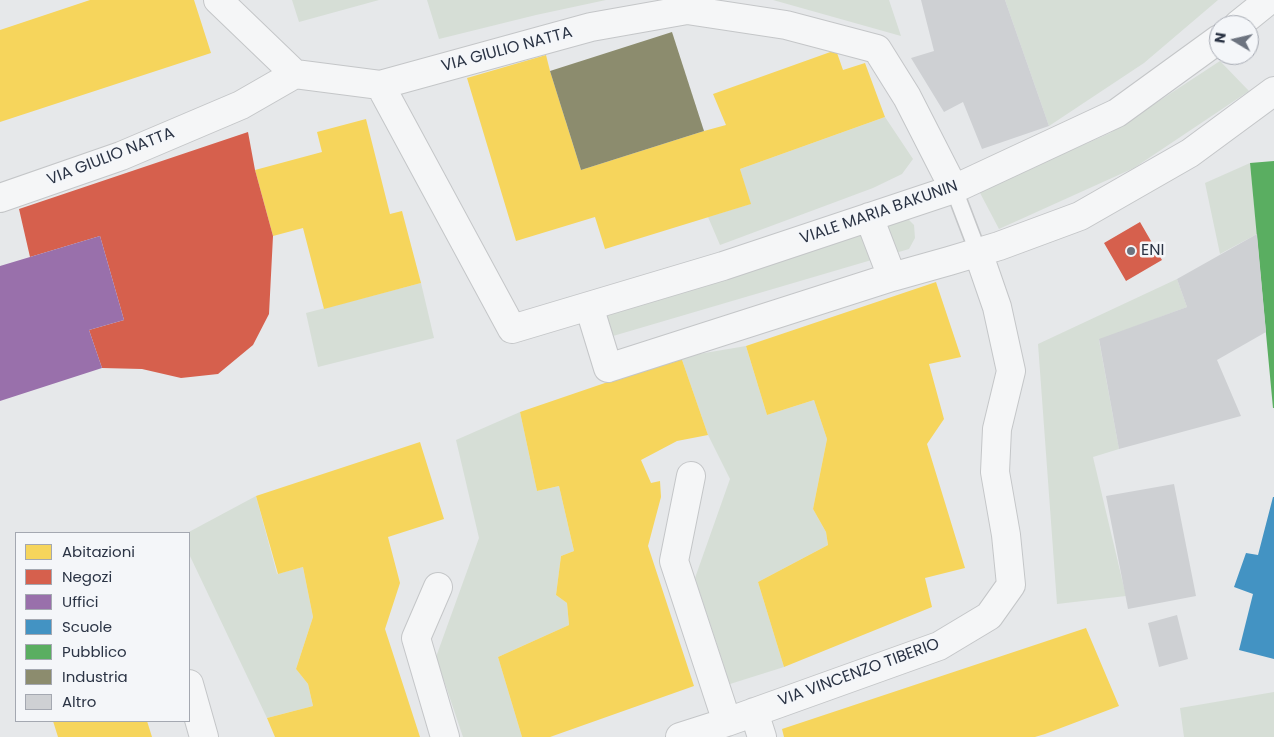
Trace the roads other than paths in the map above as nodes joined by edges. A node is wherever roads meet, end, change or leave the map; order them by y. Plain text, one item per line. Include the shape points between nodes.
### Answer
1 (218, 0) edge
2 (1269, 0) edge
3 (1250, 15) edge
4 (1209, 46) edge
5 (295, 74) junction
6 (380, 85) junction
7 (1274, 91) edge
8 (954, 189) junction
9 (0, 198) edge
10 (869, 217) junction
11 (978, 252) junction
12 (892, 276) junction
13 (589, 306) junction
14 (691, 476) dead end
15 (438, 587) dead end
16 (190, 688) edge
17 (727, 722) junction
18 (758, 724) edge
19 (204, 737) edge
20 (445, 737) edge
21 (680, 737) edge

1 - 5 street
2 - 3 street
4 - 8 street, VIALE MARIA BAKUNIN via 1116,113
5 - 6 street, VIA GIULIO NATTA
5 - 9 street, VIA GIULIO NATTA via 241,105 130,152
6 - 8 street, VIA GIULIO NATTA via 591,28 687,10 786,25 877,48 907,97
6 - 13 street, VIALE MARIA BAKUNIN via 512,329
7 - 11 street via 1190,153 1080,216
8 - 10 street, VIALE MARIA BAKUNIN
8 - 11 lane
10 - 12 street
10 - 13 street, VIALE MARIA BAKUNIN
11 - 12 street
11 - 18 street, VIA VINCENZO TIBERIO via 997,308 1011,371 997,429 995,472 1011,585 989,616 939,646
12 - 13 street via 608,368
14 - 17 street via 674,561
15 - 20 street via 416,638
16 - 19 street
17 - 18 street, VIA VINCENZO TIBERIO
17 - 21 street, VIA VINCENZO TIBERIO

